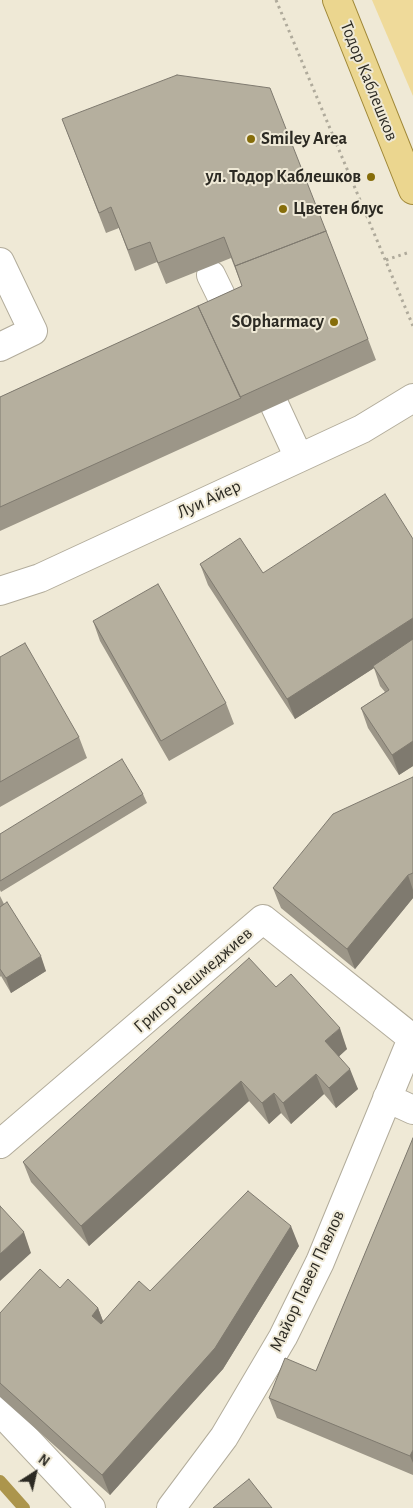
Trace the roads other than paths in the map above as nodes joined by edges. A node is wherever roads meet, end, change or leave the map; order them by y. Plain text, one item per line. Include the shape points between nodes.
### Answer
1 (337, 0) edge
2 (413, 190) edge
3 (0, 262) edge
4 (211, 275) dead end
5 (231, 316) edge
6 (0, 347) edge
7 (413, 398) edge
8 (275, 406) dead end
9 (299, 458) junction
10 (0, 591) edge
11 (413, 1037) edge
12 (387, 1098) junction
13 (413, 1110) edge
14 (0, 1144) edge
15 (0, 1412) edge
16 (91, 1508) edge
17 (171, 1508) edge

1 - 2 main road, Тодор Каблешков
3 - 6 street via 32,331
4 - 5 street
7 - 9 street, Луи Айер via 362,428
8 - 9 street
9 - 10 street, Луи Айер via 40,578
11 - 12 street, Майор Павел Павлов
11 - 14 street, Григор Чешмеджиев via 263,919
12 - 13 street
12 - 17 street, Майор Павел Павлов via 320,1262 283,1337 224,1437
15 - 16 street

